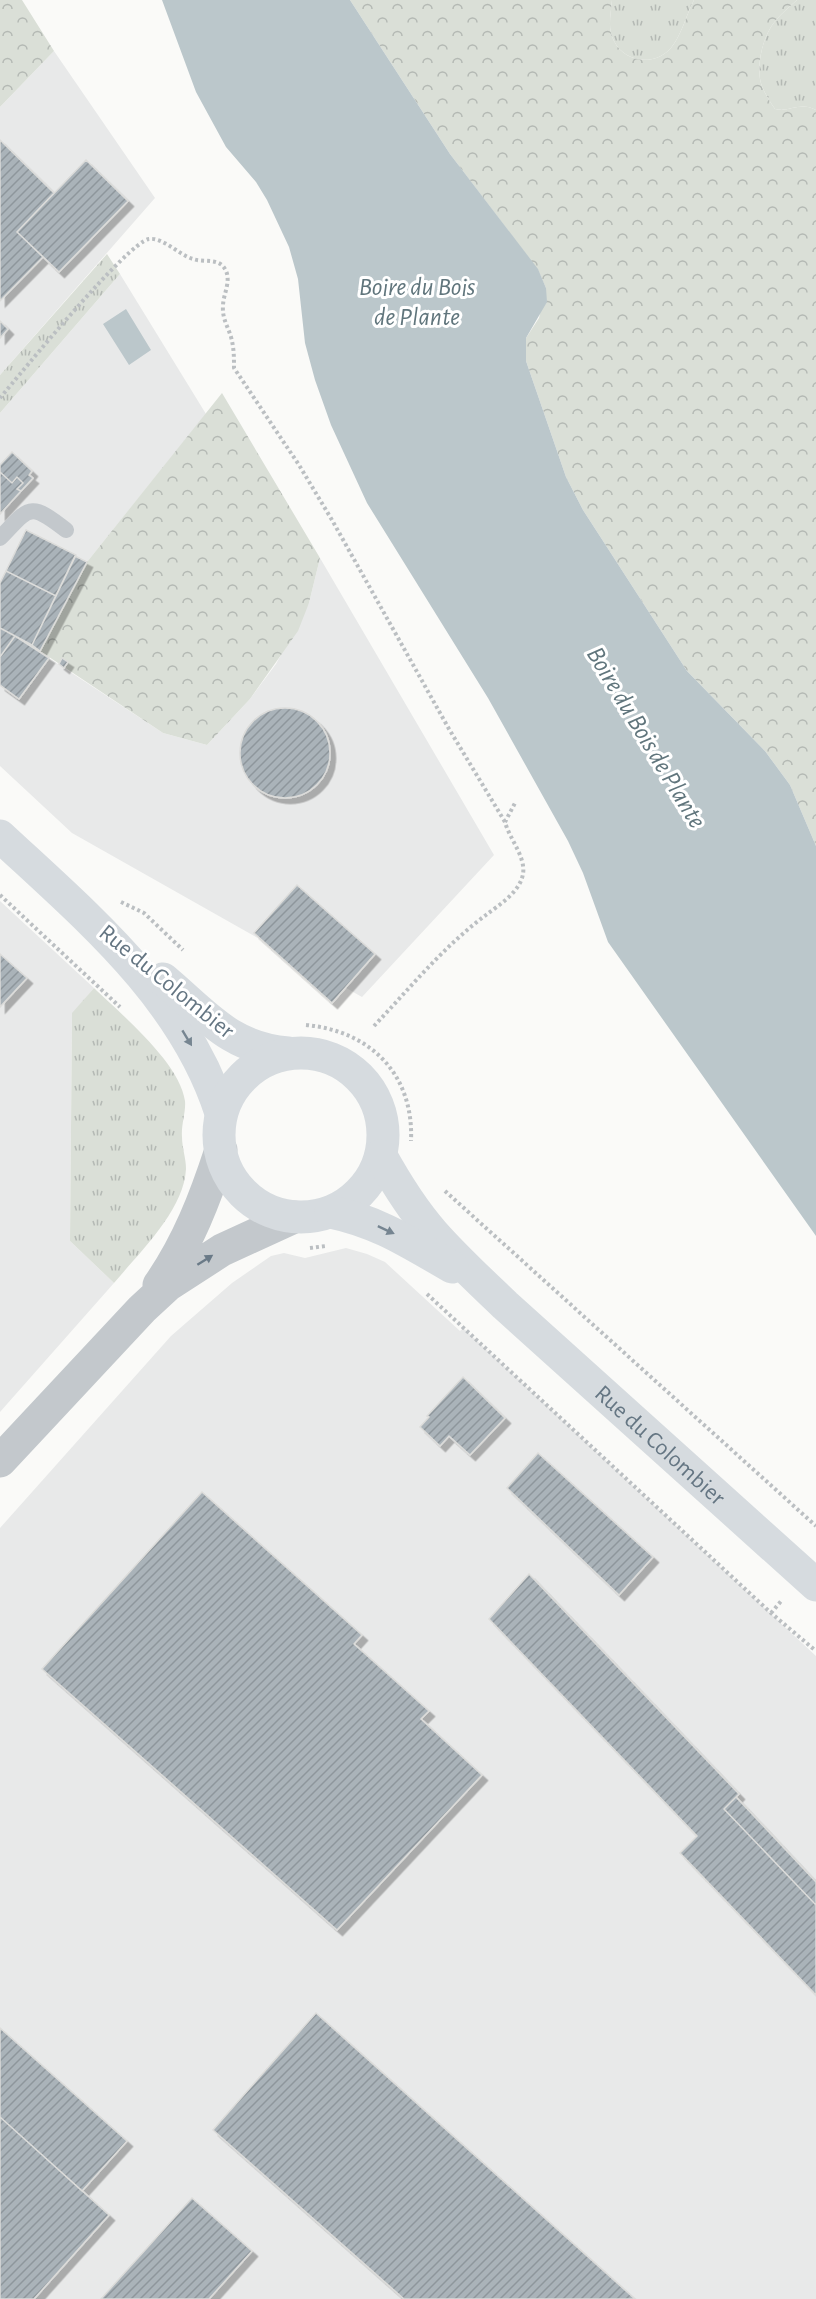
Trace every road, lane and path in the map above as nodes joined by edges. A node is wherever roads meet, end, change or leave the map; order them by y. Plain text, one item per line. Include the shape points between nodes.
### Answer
1 (0, 398) edge
2 (66, 530) dead end
3 (0, 538) edge
4 (515, 803) dead end
5 (505, 822) junction
6 (0, 836) edge
7 (0, 896) edge
8 (82, 913) junction
9 (185, 953) dead end
10 (128, 1015) dead end
11 (374, 1026) dead end
12 (294, 1038) junction
13 (221, 1113) junction
14 (411, 1143) dead end
15 (221, 1150) junction
16 (381, 1156) junction
17 (441, 1188) dead end
18 (331, 1212) junction
19 (294, 1217) junction
20 (329, 1245) dead end
21 (302, 1249) dead end
22 (422, 1289) dead end
23 (505, 1305) junction
24 (142, 1309) junction
25 (0, 1461) edge
26 (816, 1526) edge
27 (816, 1585) edge
28 (816, 1651) edge

1 - 5 path via 115,266 142,241 158,240 188,258 221,265 228,279 223,316 234,352 234,368 327,510
2 - 3 lane via 34,510 25,512
4 - 5 path
5 - 11 path via 522,864 523,874 517,888 456,939
6 - 8 main road, Rue du Colombier
7 - 10 path
8 - 9 path via 122,902 144,913
8 - 12 main road, Rue du Colombier via 225,1033 259,1048
8 -> 13 main road, Rue du Colombier via 134,967 177,1023 211,1081
12 - 13 main road via 244,1074
12 - 14 path via 322,1026 364,1042 381,1056 393,1071 409,1107
12 - 16 main road via 313,1053 337,1060 357,1074 373,1093 382,1116
13 - 15 main road
15 - 19 main road via 232,1180 247,1197 266,1210
15 - 24 street via 189,1235
16 - 18 main road via 366,1185 350,1202
16 - 23 main road, Rue du Colombier via 431,1231
17 - 26 path
18 - 19 main road
18 -> 23 main road, Rue du Colombier via 395,1233
24 -> 19 street via 168,1285 222,1250
20 - 21 path
22 - 28 path
23 - 27 main road, Rue du Colombier
24 - 25 street

